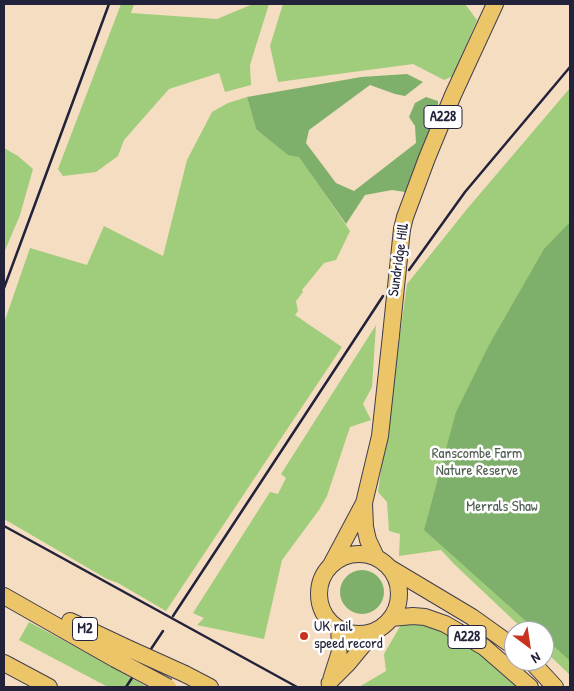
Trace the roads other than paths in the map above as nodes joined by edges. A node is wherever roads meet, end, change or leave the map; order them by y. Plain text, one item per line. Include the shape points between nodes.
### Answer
1 (495, 4) edge
2 (364, 503) junction
3 (376, 557) junction
4 (331, 565) junction
5 (390, 568) junction
6 (4, 596) edge
7 (391, 618) junction
8 (339, 629) junction
9 (376, 630) junction
10 (504, 640) edge
11 (119, 652) junction
12 (4, 663) edge
13 (540, 671) edge
14 (328, 685) edge
15 (49, 687) edge
16 (168, 687) edge
17 (210, 687) edge
18 (530, 687) edge
19 (555, 687) edge

1 - 2 highway, Sundridge Hill / A228, bridge via 420,175 402,230 380,436
2 - 3 highway, Sundridge Hill / A228 via 368,540
2 - 4 highway, Sundridge Hill / A228
3 - 4 highway via 352,554
3 - 5 highway
4 - 8 highway via 324,575 319,599 326,616
5 - 7 highway via 397,580 399,593
5 - 10 highway, A228
6 - 11 highway, M2 via 46,619 64,619
7 - 9 highway
7 - 18 highway, A228 via 425,617 445,624 484,647
8 - 9 highway via 364,634
8 - 14 main road via 339,653
9 - 14 main road
11 - 16 highway, M2, bridge
11 - 17 highway, M2, bridge via 185,674
12 - 15 highway
13 - 19 highway

